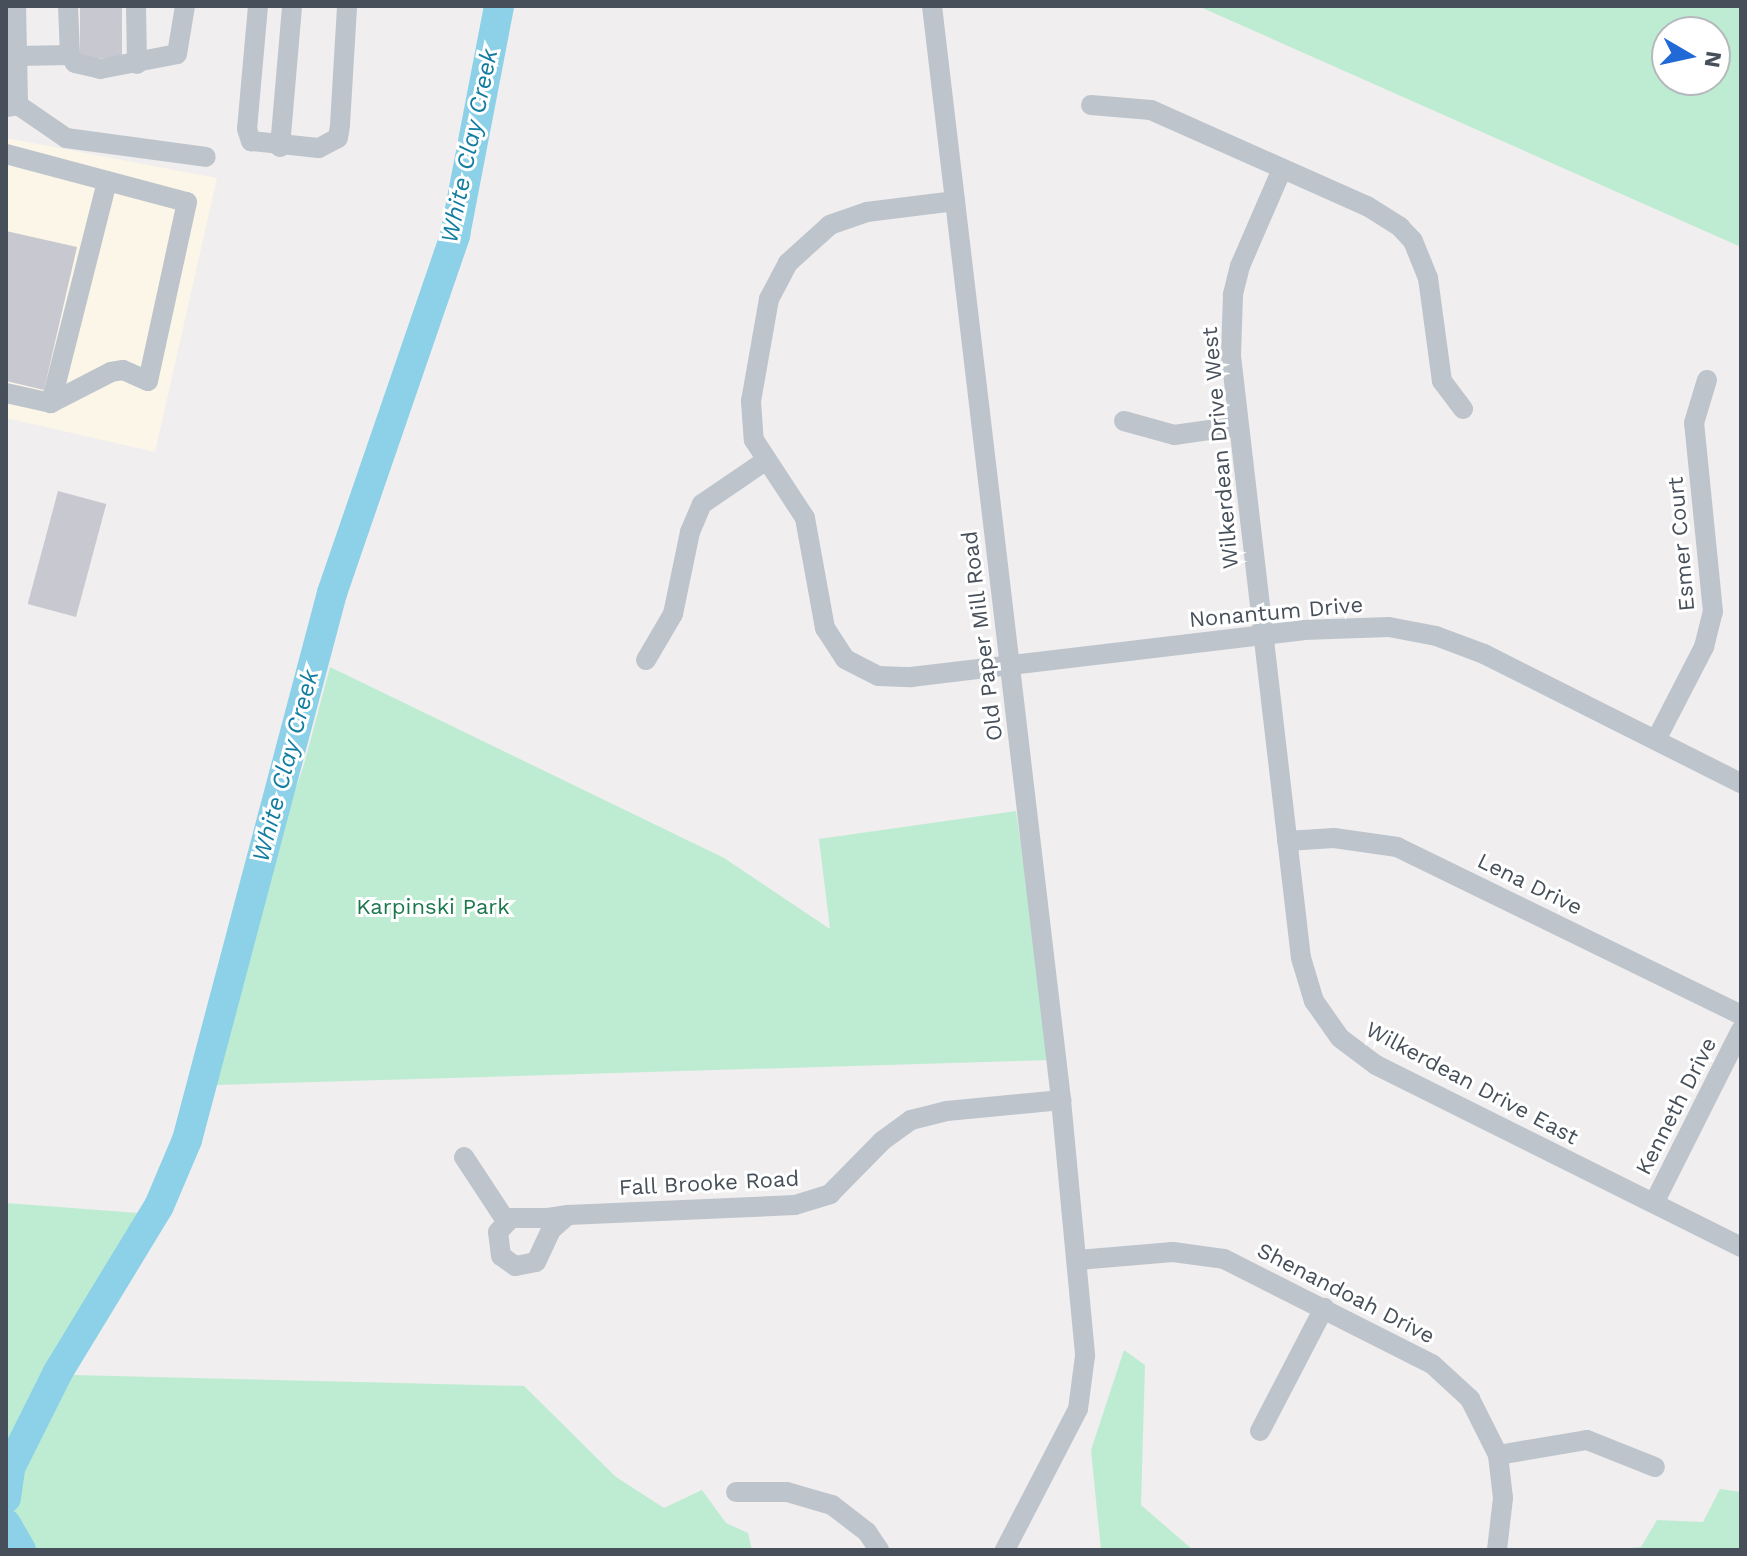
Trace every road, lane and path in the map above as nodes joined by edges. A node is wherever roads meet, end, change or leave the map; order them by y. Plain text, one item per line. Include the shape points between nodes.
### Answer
1 (16, 6) edge
2 (68, 6) edge
3 (136, 6) edge
4 (185, 6) edge
5 (258, 6) edge
6 (292, 6) edge
7 (347, 6) edge
8 (932, 6) edge
9 (70, 55) junction
10 (17, 56) junction
11 (137, 64) junction
12 (1091, 105) dead end
13 (12, 106) edge
14 (280, 147) junction
15 (6, 154) edge
16 (206, 157) dead end
17 (1282, 169) junction
18 (107, 181) junction
19 (955, 201) junction
20 (1707, 380) dead end
21 (6, 393) edge
22 (51, 403) junction
23 (1463, 409) dead end
24 (1124, 421) dead end
25 (1238, 426) junction
26 (765, 461) junction
27 (1263, 635) junction
28 (646, 660) dead end
29 (1009, 665) junction
30 (1656, 740) junction
31 (1741, 783) edge
32 (1287, 841) junction
33 (1741, 1015) edge
34 (1741, 1030) edge
35 (1061, 1100) junction
36 (464, 1157) dead end
37 (1654, 1203) junction
38 (568, 1215) junction
39 (506, 1221) junction
40 (1741, 1247) edge
41 (1078, 1260) junction
42 (1324, 1308) junction
43 (1260, 1431) dead end
44 (1498, 1455) junction
45 (1655, 1467) dead end
46 (736, 1492) dead end
47 (879, 1550) edge
48 (1005, 1550) edge
49 (1497, 1550) edge

1 - 10 street
2 - 9 street
3 - 11 street
4 - 11 street via 177,54 150,56
5 - 14 street via 247,129 251,141
6 - 14 street
7 - 14 street via 338,138 319,148
8 - 19 street, Old Paper Mill Road
9 - 10 street
9 - 11 street via 75,63 100,69
10 - 13 street
12 - 17 street via 1151,110
13 - 16 street via 66,138
15 - 18 street
17 - 23 street via 1386,216 1413,241 1428,278 1442,381
17 - 25 street, Wilkerdean Drive West via 1251,237 1233,295 1231,356
18 - 22 street
18 - 22 street via 187,202 148,381 123,370 111,372
19 - 26 street via 849,217 815,235 788,263 769,299 751,401 754,440
19 - 29 street, Old Paper Mill Road
20 - 30 street, Esmer Court via 1694,423 1713,612 1704,647
21 - 22 street
24 - 25 street via 1174,435
25 - 27 street, Wilkerdean Drive West
26 - 28 street via 702,504 690,532 673,614
26 - 29 street, Nonantum Drive via 797,504 811,534 821,611 832,644 845,659 878,676
27 - 29 street, Nonantum Drive
27 - 30 street, Nonantum Drive via 1360,626 1436,636 1484,654
27 - 32 street, Wilkerdean Drive East
29 - 35 street, Old Paper Mill Road
30 - 31 street, Nonantum Drive
32 - 33 street, Lena Drive via 1361,839 1406,850
32 - 37 street, Wilkerdean Drive East via 1307,981 1340,1038 1376,1065
34 - 37 street, Kenneth Drive
35 - 38 street, Fall Brooke Road via 947,1111 911,1120 882,1141 846,1182 805,1203
35 - 41 street, Old Paper Mill Road
36 - 39 street
37 - 40 street, Wilkerdean Drive East
38 - 39 street, Fall Brooke Road
38 - 39 street via 551,1230 542,1257 522,1267 510,1264 497,1249 498,1232
41 - 42 street, Shenandoah Drive via 1173,1252 1224,1259
41 - 48 street, Old Paper Mill Road via 1083,1392
42 - 43 street
42 - 44 street, Shenandoah Drive via 1410,1350 1451,1379 1482,1416
44 - 45 street via 1587,1440
44 - 49 street, Shenandoah Drive via 1503,1498
46 - 47 street via 787,1492 832,1505 867,1532

